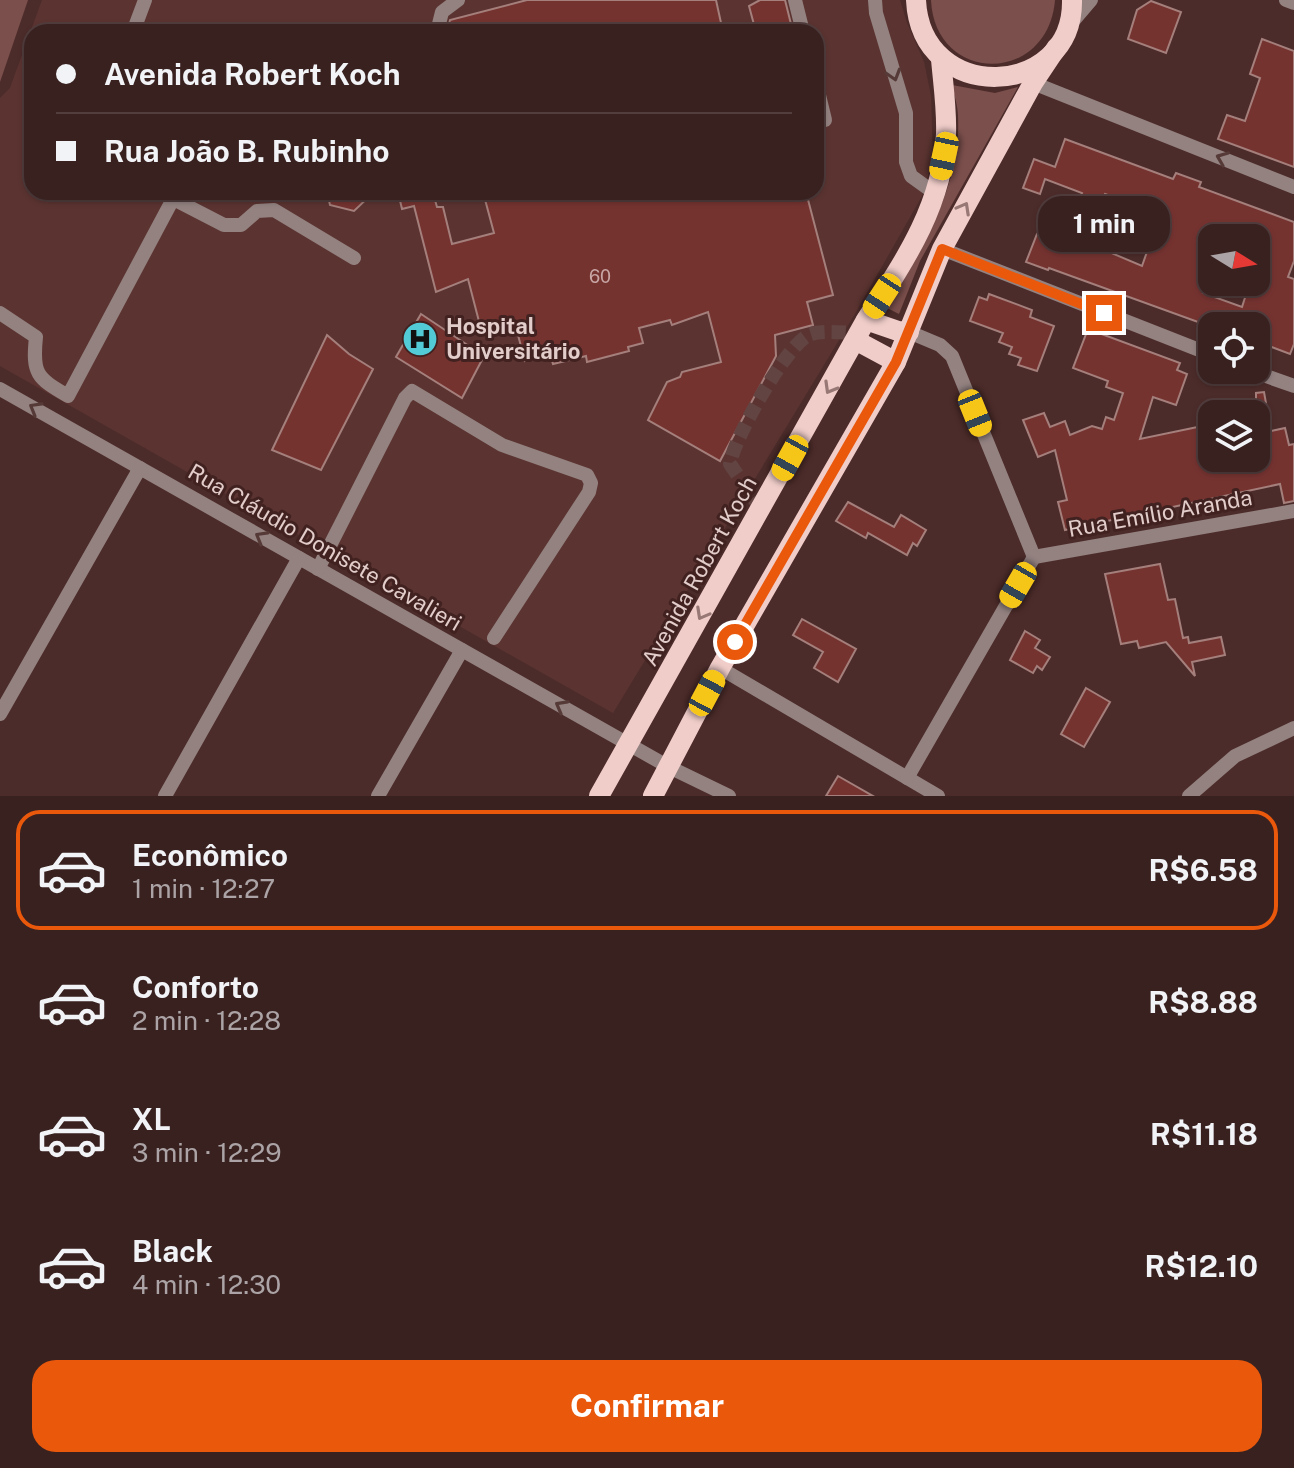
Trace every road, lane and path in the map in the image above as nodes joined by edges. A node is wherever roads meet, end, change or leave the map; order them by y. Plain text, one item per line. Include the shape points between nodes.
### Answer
1 (145, 0) edge
2 (458, 0) edge
3 (795, 0) edge
4 (875, 0) edge
5 (916, 0) edge
6 (1072, 0) edge
7 (1091, 0) edge
8 (1286, 0) edge
9 (1294, 3) edge
10 (136, 24) edge
11 (439, 24) edge
12 (801, 24) edge
13 (1068, 27) junction
14 (1057, 47) junction
15 (941, 59) junction
16 (1033, 83) junction
17 (824, 116) edge
18 (825, 120) dead end
19 (1294, 187) edge
20 (936, 194) junction
21 (164, 200) edge
22 (174, 200) edge
23 (942, 249) junction
24 (354, 258) dead end
25 (0, 313) edge
26 (866, 320) junction
27 (909, 332) junction
28 (857, 341) junction
29 (1198, 350) edge
30 (896, 362) junction
31 (1270, 377) edge
32 (1294, 386) edge
33 (0, 389) edge
34 (140, 468) junction
35 (1294, 511) edge
36 (1034, 557) junction
37 (299, 558) junction
38 (318, 569) junction
39 (494, 638) dead end
40 (462, 650) junction
41 (720, 668) junction
42 (0, 714) edge
43 (1294, 728) edge
44 (629, 744) junction
45 (669, 767) junction
46 (907, 778) junction
47 (165, 796) edge
48 (378, 796) edge
49 (599, 796) edge
50 (653, 796) edge
51 (729, 796) edge
52 (938, 796) edge
53 (1189, 796) edge

1 - 10 street
2 - 11 street via 442,12
3 - 12 street
4 -> 20 street via 906,113 906,162 911,176
5 - 15 main road via 925,40
6 - 13 main road
7 - 13 street
8 - 9 street
13 - 14 main road
14 - 15 main road via 1026,71 988,79 963,73
14 - 16 main road
15 - 20 main road, Avenida Robert Koch via 946,130
19 -> 16 street
23 -> 16 main road
17 - 18 street
20 - 26 main road, Avenida Robert Koch via 913,248
21 - 25 street via 68,396 35,370 36,337
22 - 24 street via 224,225 241,225 257,211 274,210
23 - 27 main road
23 - 29 street
26 - 27 main road
26 - 28 main road, Avenida Robert Koch
27 - 30 main road
27 - 36 street via 949,351
28 - 30 main road
28 -> 44 main road, Avenida Robert Koch
30 - 41 main road
31 - 32 street
34 -> 33 street, Rua Cláudio Donisete Cavalieri
37 -> 34 street, Rua Cláudio Donisete Cavalieri
34 - 42 street
35 - 36 street, Rua Emílio Aranda
36 - 46 street
37 - 38 street, Rua Cláudio Donisete Cavalieri
37 - 47 street
38 - 39 street via 412,391 502,445 587,475 591,483
38 - 40 street, Rua Cláudio Donisete Cavalieri
44 -> 40 street, Rua Cláudio Donisete Cavalieri
40 - 48 street
41 - 45 main road
41 - 46 street
43 - 53 street via 1235,756
44 - 45 street, Rua Cláudio Donisete Cavalieri
44 - 49 main road, Avenida Robert Koch
45 - 50 main road
45 - 51 street, Rua Cláudio Donisete Cavalieri
46 - 52 street

